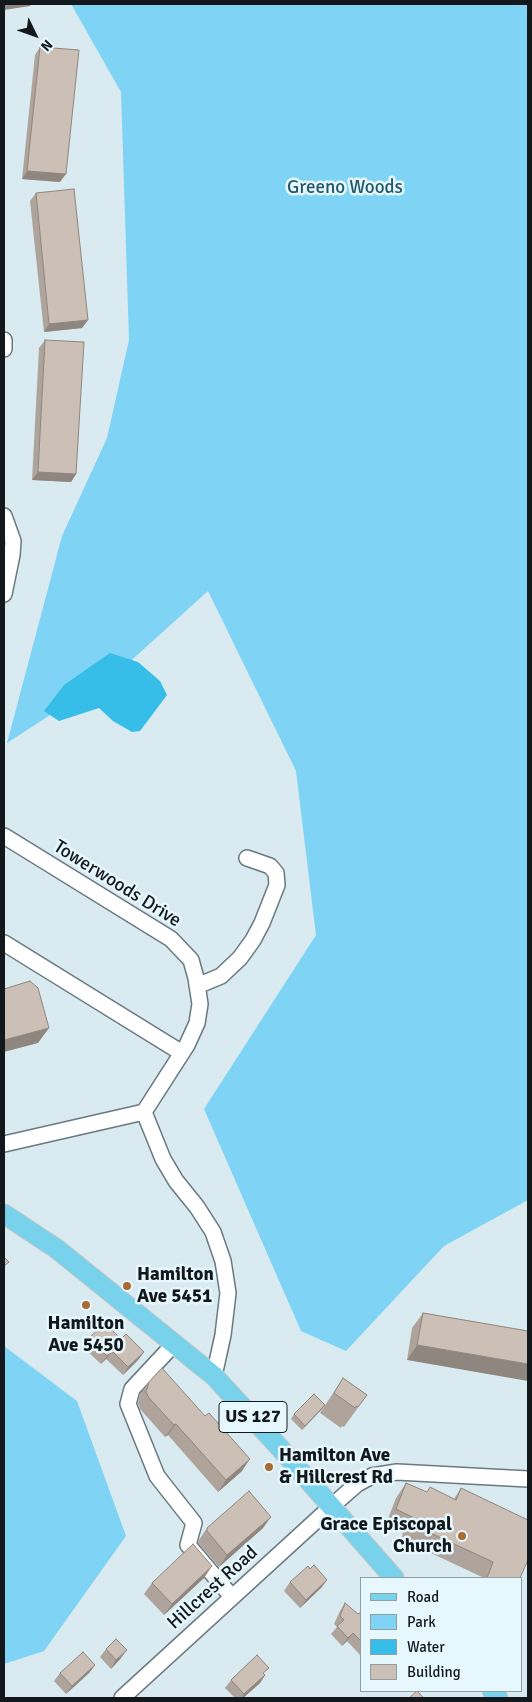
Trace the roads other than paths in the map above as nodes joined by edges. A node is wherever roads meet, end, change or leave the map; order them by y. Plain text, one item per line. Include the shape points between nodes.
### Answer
1 (4, 340) edge
2 (4, 349) edge
3 (4, 516) edge
4 (8, 553) edge
5 (4, 594) edge
6 (4, 836) edge
7 (247, 858) dead end
8 (4, 943) edge
9 (197, 986) junction
10 (182, 1053) junction
11 (144, 1112) junction
12 (4, 1144) edge
13 (4, 1214) edge
14 (174, 1344) junction
15 (214, 1376) junction
16 (528, 1479) edge
17 (332, 1506) junction
18 (393, 1577) edge
19 (232, 1597) junction
20 (122, 1698) edge

1 - 2 street
3 - 4 street via 13,541
4 - 5 street
6 - 9 street, Towerwoods Drive via 171,938 190,960
7 - 9 street via 270,866 276,873 276,884 262,923 240,958 221,976
8 - 10 street
9 - 10 street, Towerwoods Drive via 200,1004 197,1023
10 - 11 street, Towerwoods Drive
11 - 12 street
11 - 15 street via 163,1158 213,1232 223,1261 228,1293
13 - 14 main road, US 127 via 57,1249
14 - 15 main road, US 127
14 - 19 street via 132,1389 128,1404 157,1476 194,1523 188,1545
15 - 17 main road, US 127
16 - 17 street, Hillcrest Road via 387,1473 357,1484
17 - 18 main road, US 127
17 - 19 street, Hillcrest Road
19 - 20 street, Hillcrest Road

